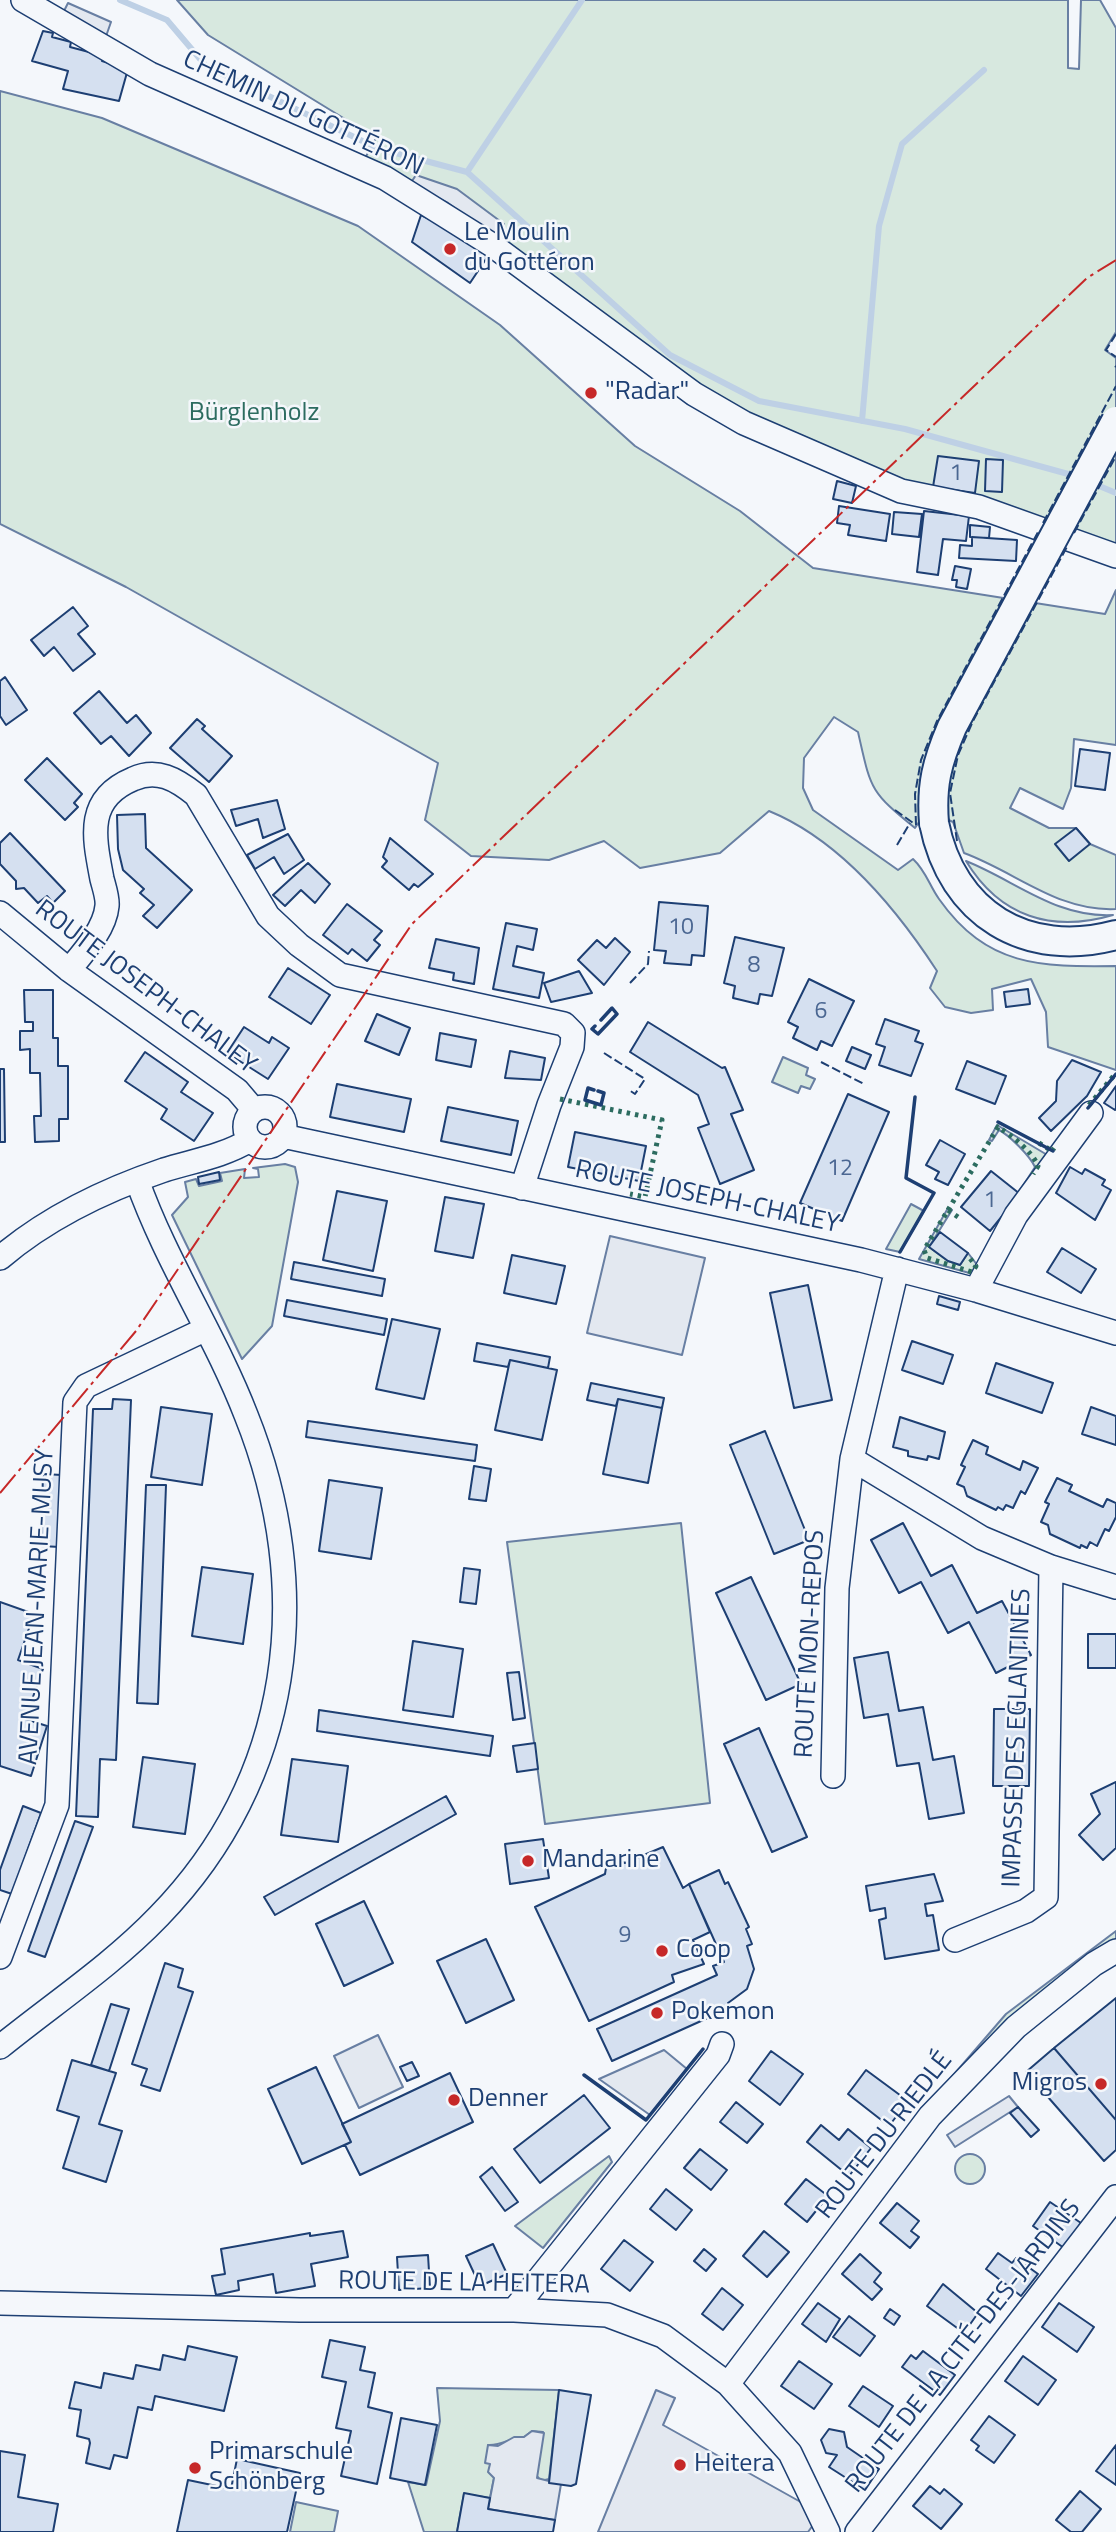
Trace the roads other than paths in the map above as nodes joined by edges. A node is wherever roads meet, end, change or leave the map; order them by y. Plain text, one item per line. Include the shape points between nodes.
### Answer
1 (23, 0) edge
2 (1116, 421) edge
3 (1116, 556) edge
4 (0, 912) edge
5 (1116, 935) edge
6 (69, 970) junction
7 (254, 1110) junction
8 (1091, 1114) dead end
9 (283, 1136) junction
10 (250, 1140) junction
11 (137, 1180) junction
12 (522, 1188) junction
13 (0, 1258) edge
14 (897, 1269) junction
15 (976, 1290) junction
16 (206, 1329) junction
17 (1116, 1333) edge
18 (852, 1459) junction
19 (1051, 1567) junction
20 (1116, 1587) edge
21 (834, 1776) dead end
22 (955, 1940) dead end
23 (1116, 1951) edge
24 (0, 1957) edge
25 (722, 2044) dead end
26 (0, 2047) edge
27 (1116, 2197) edge
28 (0, 2304) edge
29 (514, 2310) junction
30 (728, 2384) junction
31 (828, 2532) edge
32 (857, 2532) edge

1 - 3 street, CHEMIN DU GOTTÉRON via 149,75 385,178 492,245 694,394 744,423 901,491 979,507
2 - 5 main road, bridge via 952,727 937,762 932,797 943,859 974,906 1037,939 1066,943
4 - 6 street, ROUTE JOSEPH-CHALEY
6 - 7 street, ROUTE JOSEPH-CHALEY via 237,1090
6 - 12 street via 93,940 107,906 95,821 103,799 142,774 163,774 195,795 268,916 340,975 564,1024 573,1032 572,1047
7 - 9 street, ROUTE JOSEPH-CHALEY via 266,1107 278,1112 285,1123
7 - 10 street, ROUTE JOSEPH-CHALEY via 245,1124
8 - 15 street via 1016,1215
9 - 10 street, ROUTE JOSEPH-CHALEY via 267,1147
9 - 12 street, ROUTE JOSEPH-CHALEY
10 - 11 street
11 - 13 street via 59,1215
11 - 16 street
12 - 14 street, ROUTE JOSEPH-CHALEY
14 - 15 street, ROUTE JOSEPH-CHALEY
14 - 18 street, ROUTE MON-REPOS
15 - 17 street, ROUTE JOSEPH-CHALEY
16 - 24 street, AVENUE JEAN-MARIE-MUSY via 86,1386 75,1402 57,1805
16 - 26 street via 246,1413 270,1483 285,1559 286,1629 272,1714 256,1768 199,1868 140,1934
18 - 19 street via 982,1538
18 - 21 street, ROUTE MON-REPOS via 836,1588
19 - 20 street
19 - 22 street, IMPASSE DES EGLANTINES via 1046,1897 1026,1911
23 - 30 street, ROUTE DU RIEDLÉ via 1016,2027 930,2116
25 - 29 street
27 - 32 street, ROUTE DE LA CITÉ-DES-JARDINS
28 - 29 street, ROUTE DE LA HEITERA
29 - 30 street, ROUTE DE LA HEITERA via 607,2315 663,2336
30 - 31 street, ROUTE DE LA HEITERA via 790,2453

